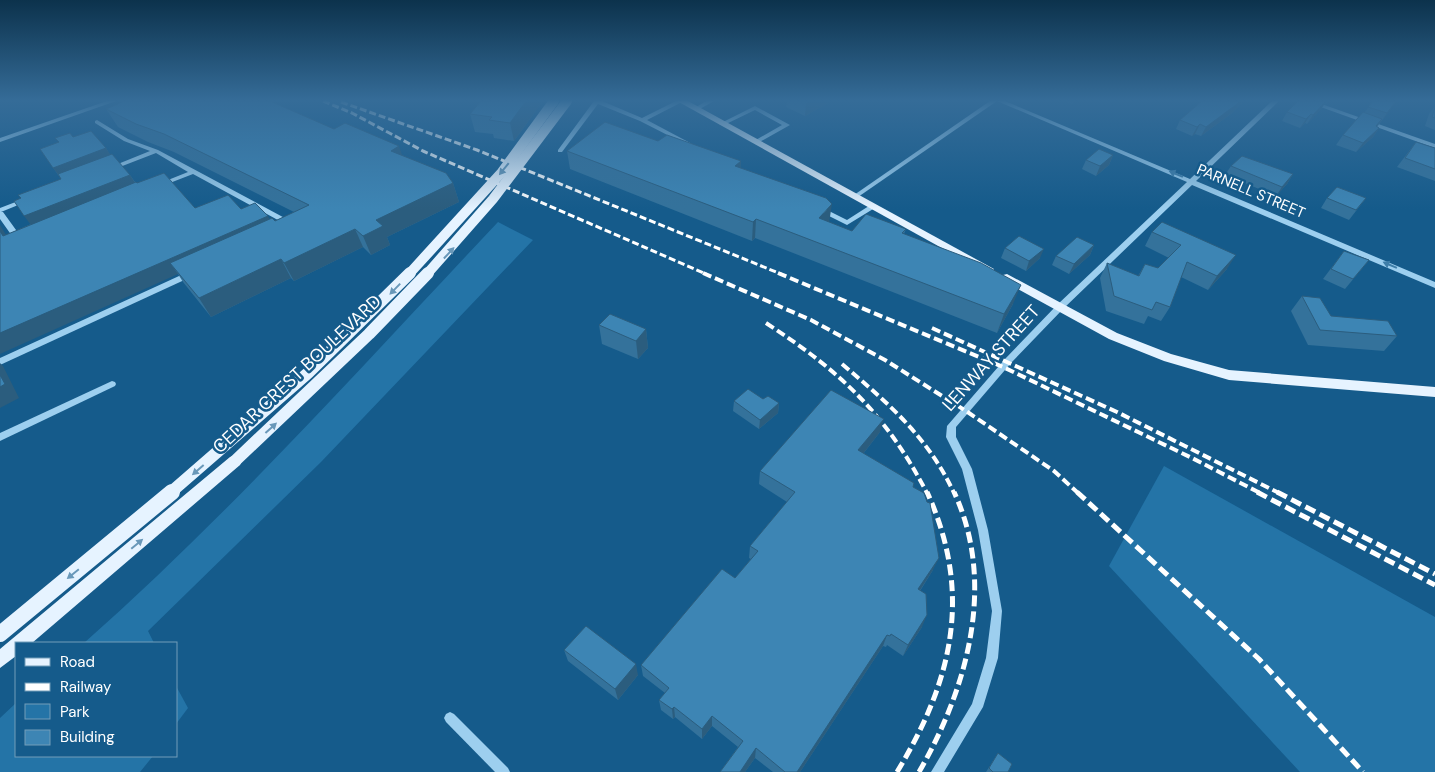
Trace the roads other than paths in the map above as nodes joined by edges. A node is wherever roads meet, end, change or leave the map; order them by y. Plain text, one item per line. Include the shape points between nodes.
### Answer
1 (121, 137) edge
2 (528, 137) edge
3 (541, 137) edge
4 (570, 137) edge
5 (676, 137) edge
6 (747, 137) edge
7 (765, 137) edge
8 (942, 137) edge
9 (1086, 137) edge
10 (1239, 137) edge
11 (1409, 137) edge
12 (756, 142) junction
13 (1435, 146) edge
14 (696, 147) edge
15 (560, 151) dead end
16 (156, 152) junction
17 (101, 172) edge
18 (193, 172) junction
19 (1193, 182) junction
20 (148, 190) edge
21 (37, 196) edge
22 (856, 196) junction
23 (811, 205) edge
24 (874, 206) junction
25 (0, 212) edge
26 (286, 230) edge
27 (30, 238) edge
28 (197, 271) edge
29 (1435, 285) edge
30 (1060, 307) junction
31 (0, 362) edge
32 (112, 384) dead end
33 (1435, 392) edge
34 (0, 437) edge
35 (0, 634) edge
36 (21, 642) edge
37 (15, 647) edge
38 (0, 660) edge
39 (450, 718) dead end
40 (504, 772) edge
41 (937, 772) edge

1 - 16 street
2 -> 35 main road, CEDAR CREST BOULEVARD, bridge via 476,203 333,350 164,499
36 -> 3 main road, CEDAR CREST BOULEVARD, bridge via 235,461 396,310 494,201
4 - 15 street
5 - 14 street
6 - 12 main road
7 - 12 street
8 - 22 street
19 -> 9 street, PARNELL STREET
10 - 19 street, LENWAY STREET
11 - 13 street
12 - 22 main road
16 - 17 lane
16 - 18 lane
18 - 20 lane
18 - 26 street via 295,226
29 -> 19 street, PARNELL STREET
19 - 30 street, LENWAY STREET
21 - 25 lane
22 - 24 main road
23 - 24 street via 847,223
24 - 30 main road
25 - 27 lane via 20,241
28 - 31 street
30 - 33 main road via 1113,336 1159,355 1229,375
30 - 41 street, LENWAY STREET via 952,426 951,437 967,469 979,515 997,611 992,658 977,707
32 - 34 street
37 - 38 main road
39 - 40 street

